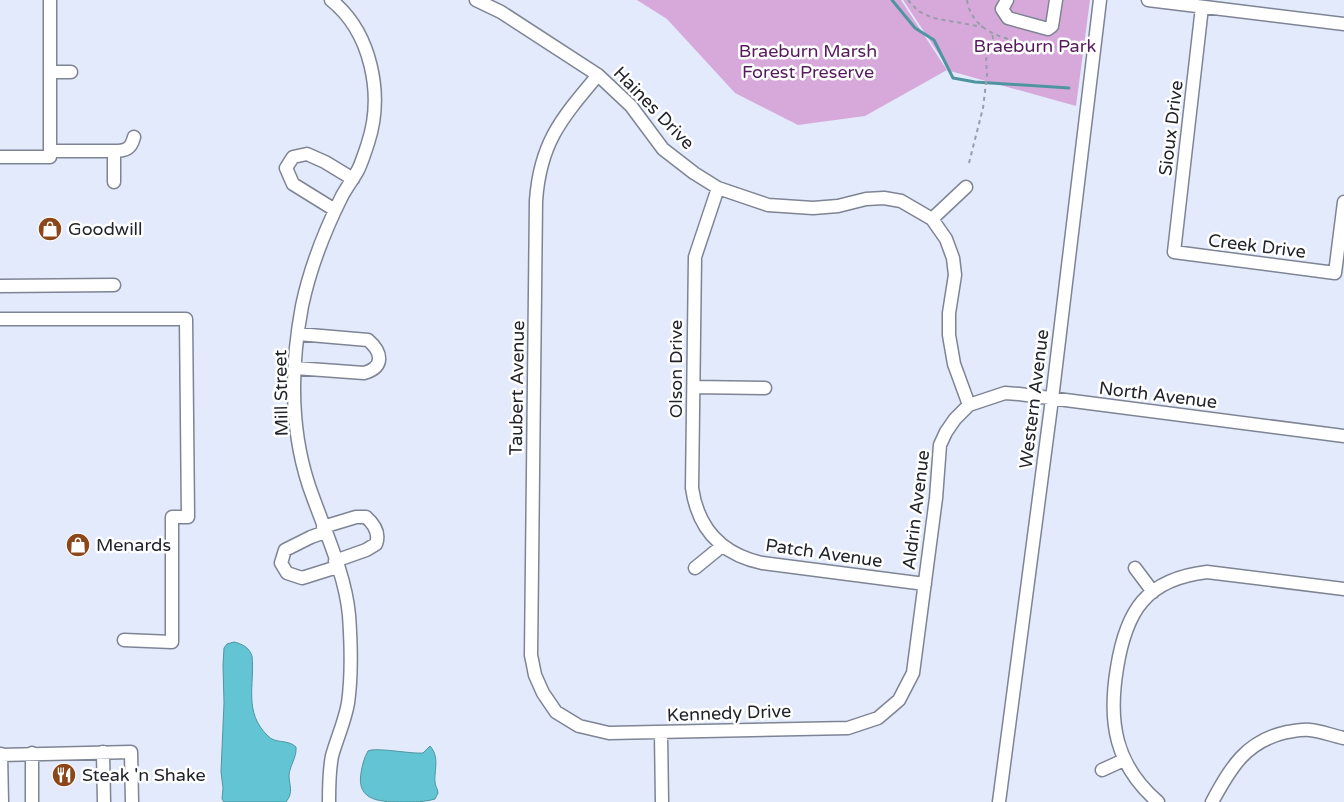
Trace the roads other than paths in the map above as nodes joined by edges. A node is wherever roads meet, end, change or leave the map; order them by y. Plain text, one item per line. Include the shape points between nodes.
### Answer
1 (50, 0) edge
2 (476, 0) edge
3 (1007, 0) edge
4 (1056, 0) edge
5 (1100, 0) edge
6 (1148, 0) edge
7 (340, 2) edge
8 (1202, 7) junction
9 (1344, 24) edge
10 (50, 72) junction
11 (71, 72) dead end
12 (598, 75) junction
13 (134, 137) dead end
14 (50, 151) junction
15 (114, 151) junction
16 (0, 157) edge
17 (353, 179) junction
18 (114, 182) dead end
19 (966, 187) dead end
20 (718, 188) junction
21 (1344, 202) edge
22 (336, 210) junction
23 (932, 219) junction
24 (1174, 252) joint
25 (114, 285) dead end
26 (0, 286) edge
27 (0, 318) edge
28 (298, 334) junction
29 (295, 368) junction
30 (694, 386) junction
31 (765, 388) dead end
32 (1052, 399) junction
33 (969, 405) junction
34 (1344, 436) edge
35 (324, 530) junction
36 (722, 546) junction
37 (336, 564) junction
38 (695, 568) dead end
39 (1135, 568) dead end
40 (925, 584) junction
41 (1344, 589) edge
42 (1153, 591) junction
43 (124, 640) dead end
44 (899, 700) joint
45 (556, 712) joint
46 (661, 733) junction
47 (1344, 738) edge
48 (103, 752) junction
49 (32, 753) junction
50 (1, 754) edge
51 (1124, 760) junction
52 (1102, 770) dead end
53 (2, 802) edge
54 (32, 802) edge
55 (104, 802) edge
56 (132, 802) edge
57 (329, 802) edge
58 (662, 802) edge
59 (999, 802) edge
60 (1158, 802) edge
61 (1212, 802) edge

1 - 10 street
2 - 12 street, Haines Drive via 501,12
3 - 4 street via 1002,9 1008,18 1048,29 1052,26
5 - 32 street, Western Avenue
6 - 8 street
7 - 17 street, Mill Street via 360,36 369,58 373,82 374,109 369,140
8 - 9 street
8 - 24 street, Sioux Drive
10 - 11 street
10 - 14 street
12 - 20 street, Haines Drive via 631,106 663,149
12 - 45 street, Taubert Avenue via 564,116 553,136 543,157 536,201 531,655 543,693
13 - 15 street via 129,148
14 - 15 street
14 - 16 street via 50,156
15 - 18 street
17 - 22 street, Mill Street
17 - 22 street via 307,154 293,156 286,168 293,184
19 - 23 street
20 - 23 street, Haines Drive via 768,205 813,208 884,198 901,201
20 - 30 street, Olson Drive via 695,257
21 - 24 street, Creek Drive via 1335,273
22 - 28 street, Mill Street via 313,267
23 - 33 street via 946,239 953,258 955,274 949,313 950,335 954,364
25 - 26 street
27 - 43 street via 186,319 188,517 172,517 172,642
28 - 29 street, Mill Street
28 - 29 street via 368,340 376,347 379,356 378,365 364,373
29 - 35 street, Mill Street via 299,442 308,483
30 - 31 street
30 - 36 street, Olson Drive via 692,488 695,504 709,533
32 - 33 street, North Avenue via 1005,394
32 - 34 street, North Avenue
32 - 59 street, Western Avenue
33 - 40 street, Aldrin Avenue via 955,419 940,446
35 - 37 street, Mill Street
35 - 37 street via 356,517 366,517 377,532 376,544
35 - 37 street via 285,550 281,563 287,574 302,578
36 - 38 street
36 - 40 street, Patch Avenue via 746,560 762,564
37 - 57 street, Mill Street via 349,613 350,681 348,703 332,756
39 - 42 street
40 - 44 street, Aldrin Avenue via 913,673
41 - 42 street via 1207,572 1175,578
42 - 51 street via 1134,611 1121,642 1112,693 1115,734
44 - 46 street, Kennedy Drive via 878,718 848,728
45 - 46 street, Kennedy Drive via 579,726 609,734
46 - 58 street
47 - 61 street via 1310,729 1276,734 1261,741 1236,762
48 - 49 street
48 - 55 street
48 - 56 street via 130,752
49 - 50 street
49 - 54 street
50 - 53 street
51 - 52 street
51 - 60 street via 1138,782

